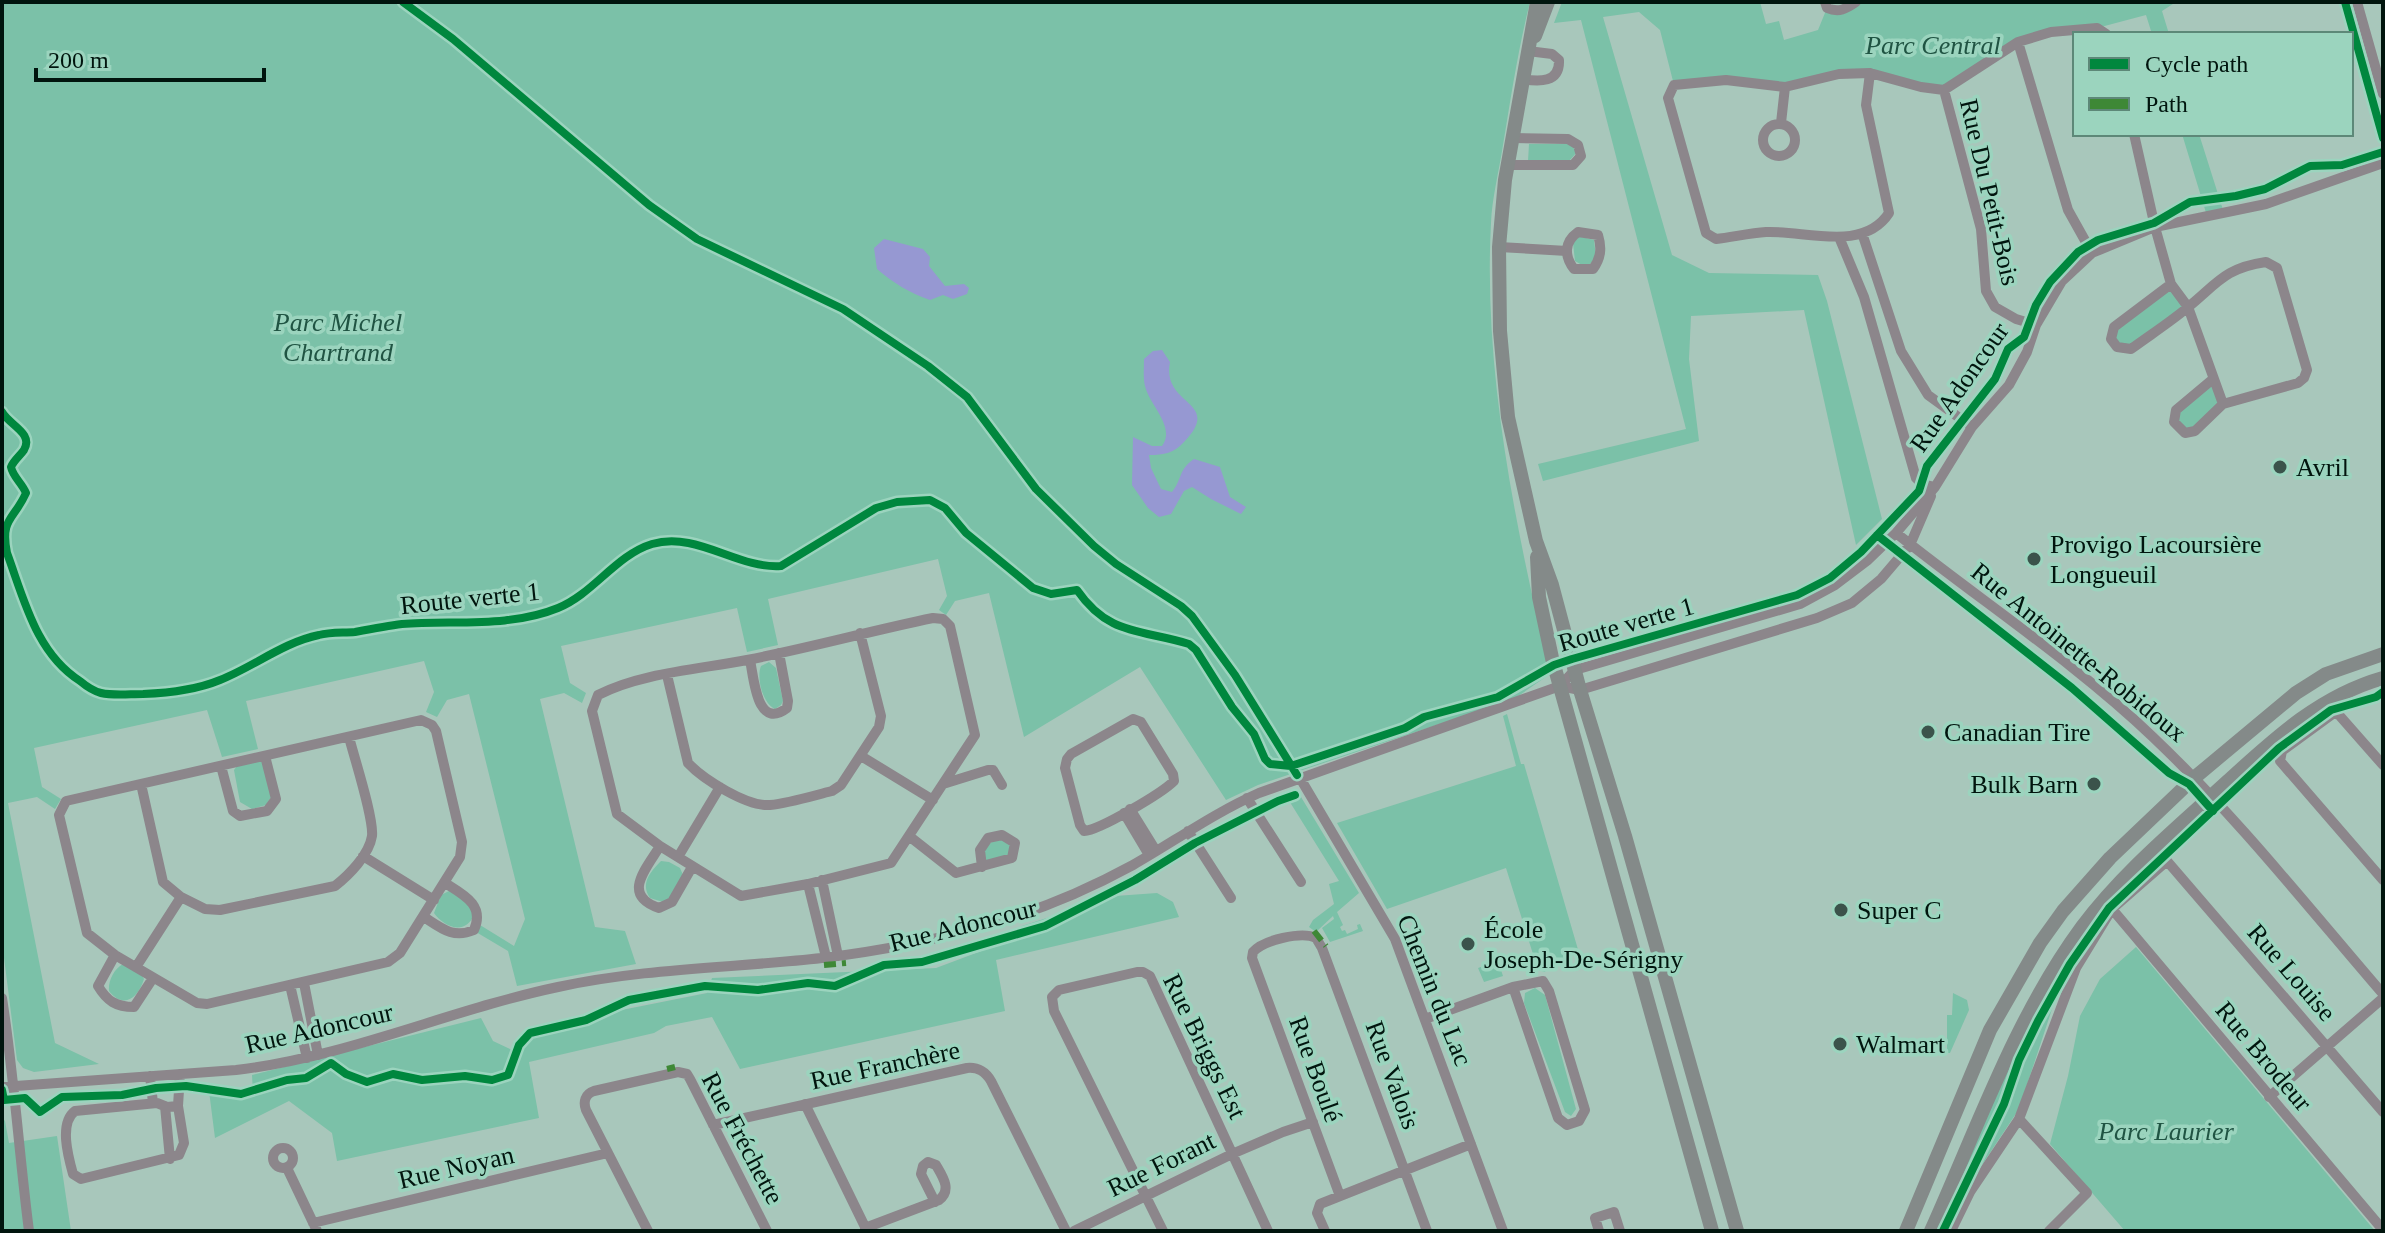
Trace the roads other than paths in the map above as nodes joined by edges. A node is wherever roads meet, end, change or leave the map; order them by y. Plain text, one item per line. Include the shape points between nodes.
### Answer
1 (1537, 2) edge
2 (1548, 2) edge
3 (1825, 2) edge
4 (1856, 2) edge
5 (2357, 2) edge
6 (2102, 31) edge
7 (2018, 42) junction
8 (1528, 51) junction
9 (1870, 73) junction
10 (1522, 79) junction
11 (1785, 87) junction
12 (1944, 90) junction
13 (2383, 94) edge
14 (1781, 123) dead end
15 (2134, 136) edge
16 (1512, 138) junction
17 (2383, 163) edge
18 (1507, 165) junction
19 (2155, 227) junction
20 (1862, 233) junction
21 (1839, 237) junction
22 (1499, 247) junction
23 (1567, 251) dead end
24 (2092, 253) junction
25 (2171, 284) junction
26 (2188, 307) junction
27 (2036, 325) junction
28 (1901, 351) junction
29 (1880, 359) junction
30 (2213, 379) junction
31 (2223, 404) junction
32 (1972, 427) junction
33 (1935, 487) junction
34 (1896, 533) junction
35 (1536, 541) junction
36 (1910, 545) junction
37 (860, 633) junction
38 (779, 653) junction
39 (2383, 654) edge
40 (750, 660) junction
41 (1575, 670) junction
42 (667, 675) junction
43 (2383, 678) edge
44 (1560, 686) junction
45 (1580, 690) junction
46 (349, 737) junction
47 (265, 756) junction
48 (861, 756) junction
49 (2383, 765) edge
50 (221, 766) junction
51 (1300, 778) junction
52 (2194, 778) junction
53 (141, 784) junction
54 (943, 784) junction
55 (1002, 785) dead end
56 (720, 787) junction
57 (2212, 796) junction
58 (1247, 798) junction
59 (933, 800) junction
60 (1127, 811) junction
61 (1188, 831) junction
62 (909, 836) junction
63 (660, 846) junction
64 (1152, 853) junction
65 (363, 856) junction
66 (678, 857) junction
67 (692, 867) junction
68 (982, 867) dead end
69 (822, 880) junction
70 (2383, 880) edge
71 (1301, 882) dead end
72 (445, 883) junction
73 (808, 884) junction
74 (181, 897) junction
75 (1231, 898) dead end
76 (434, 900) junction
77 (2112, 909) junction
78 (424, 917) junction
79 (115, 955) junction
80 (838, 956) junction
81 (826, 957) junction
82 (1252, 958) joint
83 (136, 967) junction
84 (153, 978) junction
85 (304, 983) junction
86 (290, 985) junction
87 (1513, 987) junction
88 (2383, 996) edge
89 (2, 998) edge
90 (1425, 1019) junction
91 (2328, 1046) junction
92 (313, 1056) junction
93 (180, 1074) junction
94 (150, 1076) junction
95 (7, 1087) edge
96 (2269, 1097) junction
97 (153, 1103) junction
98 (805, 1104) junction
99 (165, 1106) junction
100 (178, 1106) junction
101 (2383, 1112) edge
102 (2019, 1119) junction
103 (1313, 1122) junction
104 (713, 1125) junction
105 (1471, 1144) junction
106 (608, 1153) junction
107 (1232, 1154) junction
108 (170, 1159) junction
109 (287, 1168) dead end
110 (1405, 1170) junction
111 (1145, 1195) junction
112 (1340, 1196) junction
113 (935, 1202) dead end
114 (315, 1227) edge
115 (866, 1229) edge
116 (2383, 1230) edge
117 (29, 1231) edge
118 (648, 1231) edge
119 (767, 1231) edge
120 (1066, 1231) edge
121 (1074, 1231) edge
122 (1163, 1231) edge
123 (1268, 1231) edge
124 (1325, 1231) edge
125 (1427, 1231) edge
126 (1503, 1231) edge
127 (1599, 1231) edge
128 (1620, 1231) edge
129 (1712, 1231) edge
130 (1737, 1231) edge
131 (1906, 1231) edge
132 (1931, 1231) edge
133 (1951, 1231) edge
134 (2049, 1231) edge

1 - 8 main road
2 - 8 main road
3 - 4 street via 1835,11
5 - 13 street
6 - 7 street via 2051,32
7 - 12 street
7 - 24 street via 2068,210
8 - 10 main road
8 - 10 street via 1552,54 1560,65 1554,77
9 - 11 street via 1839,74
9 - 12 street
9 - 20 street via 1866,105 1889,213
10 - 16 main road
11 - 14 street
11 - 21 street via 1726,80 1674,85 1668,98 1706,233 1716,239 1767,232
12 - 27 street, Rue Du Petit-Bois via 1981,229 1986,291 1995,307
15 - 19 street
16 - 18 main road
16 - 18 street via 1568,139 1578,145 1581,156 1573,165
17 - 19 street, Rue Adoncour via 2266,204
18 - 22 main road
19 - 24 street, Rue Adoncour
19 - 25 street
20 - 21 street
20 - 28 street
21 - 29 street via 1864,297
22 - 23 street
22 - 35 main road via 1508,417
24 - 27 street, Rue Adoncour via 2062,281
25 - 26 street
25 - 26 street via 2114,327 2111,339 2117,347 2131,349
26 - 30 street
26 - 31 street via 2232,271 2266,262 2277,268 2307,370 2304,378
27 - 32 street, Rue Adoncour via 2009,385
28 - 29 street
28 - 32 street via 1928,395
29 - 33 street via 1916,478
30 - 31 street
30 - 31 street via 2176,410 2174,422 2185,433 2195,431
32 - 33 street, Rue Adoncour
33 - 34 street, Rue Adoncour
33 - 36 street, Rue Adoncour
34 - 36 street, Rue Antoinette-Robidoux
34 - 41 street, Rue Adoncour via 1835,585 1800,604
35 - 41 main road
35 - 44 main road via 1543,621
36 - 45 street, Rue Adoncour via 1852,603
36 - 52 street, Rue Antoinette-Robidoux via 2100,691
37 - 38 street
37 - 48 street via 881,716
37 - 54 street via 937,618 950,626 975,735
38 - 40 street
38 - 40 street via 788,701 787,708 773,714 760,706
39 - 52 main road via 2326,674 2296,693
40 - 42 street
41 - 44 street, Rue Adoncour
41 - 45 main road
42 - 56 street via 688,763
42 - 63 street via 611,688 598,695 592,711 617,814
43 - 57 main road via 2305,715
44 - 45 street, Rue Adoncour
44 - 51 street, Rue Adoncour
44 - 129 main road
45 - 130 main road
46 - 47 street
46 - 65 street via 372,836
46 - 72 street via 421,720 436,731 462,842
47 - 50 street
47 - 50 street via 276,799 267,811 240,816 233,811
48 - 56 street via 832,791 769,805
48 - 59 street
49 - 70 street via 2334,713 2282,751 2280,761
50 - 53 street
51 - 58 street, Rue Adoncour
51 - 90 street, Chemin du Lac via 1391,932
52 - 57 street, Rue Antoinette-Robidoux
52 - 131 main road via 2086,883 2040,943 1990,1030
53 - 74 street via 159,873
53 - 79 street via 66,801 59,815 85,930
54 - 55 street via 993,770
54 - 59 street
56 - 66 street
57 - 88 street, Rue Antoinette-Robidoux
57 - 132 main road via 2119,882 2081,928 1998,1076
58 - 61 street, Rue Adoncour
58 - 71 street
59 - 62 street
60 - 60 street via 1091,830 1082,829 1065,765 1070,755 1133,719 1141,722 1175,779
60 - 64 street
61 - 64 street, Rue Adoncour
61 - 75 street
62 - 68 street via 956,873
62 - 69 street via 891,863
63 - 66 street
63 - 67 street via 638,890 650,905 659,908 672,902
64 - 80 street, Rue Adoncour via 1075,893 1009,918 921,942
65 - 74 street via 335,886 213,911
65 - 76 street
66 - 67 street
67 - 73 street via 741,896
69 - 73 street
69 - 80 street
72 - 76 street
72 - 78 street via 477,908 474,930 456,935
73 - 81 street
74 - 83 street
76 - 78 street
77 - 91 street, Rue Louise via 2167,861
77 - 96 street, Rue Brodeur
77 - 102 street via 2076,968
78 - 85 street via 388,962
79 - 83 street
79 - 84 street via 98,986 120,1007 134,1007
80 - 81 street, Rue Adoncour
81 - 92 street, Rue Adoncour via 670,969 560,987
82 - 103 street, Rue Boulé
82 - 110 street, Rue Valois via 1265,944 1305,935 1318,940
83 - 84 street
84 - 86 street via 188,1000 207,1004
85 - 86 street
85 - 92 street
86 - 92 street
87 - 87 street via 1538,980 1546,986 1585,1110 1579,1121 1567,1125 1558,1118
87 - 90 street
88 - 91 street
89 - 95 street via 13,1069
90 - 105 street, Chemin du Lac
91 - 96 street
91 - 101 street, Rue Louise
92 - 93 street, Rue Adoncour
93 - 94 street, Rue Adoncour
93 - 100 street
94 - 95 street, Rue Adoncour
94 - 97 street
95 - 117 street
96 - 116 street, Rue Brodeur
97 - 99 street
97 - 108 street via 70,1114 66,1125 72,1172 81,1179
98 - 104 street, Rue Franchère
98 - 115 street
98 - 120 street, Rue Franchère via 967,1068 981,1070
99 - 100 street
99 - 108 street
100 - 108 street via 183,1147
102 - 133 street
102 - 134 street via 2087,1193
103 - 107 street, Rue Forant
103 - 112 street, Rue Boulé
104 - 106 street, Rue Fréchette via 684,1073 599,1089 585,1099 586,1110
104 - 119 street, Rue Fréchette
105 - 110 street
105 - 126 street, Chemin du Lac
106 - 114 street, Rue Noyan
106 - 118 street
107 - 111 street, Rue Forant
107 - 111 street, Rue Briggs Est via 1148,975 1137,972 1056,992 1051,1000 1054,1011
107 - 123 street, Rue Briggs Est
109 - 114 street
110 - 112 street
110 - 125 street, Rue Valois
111 - 121 street, Rue Forant
111 - 122 street
112 - 124 street via 1316,1210
113 - 115 street
127 - 128 street via 1595,1218 1614,1212

